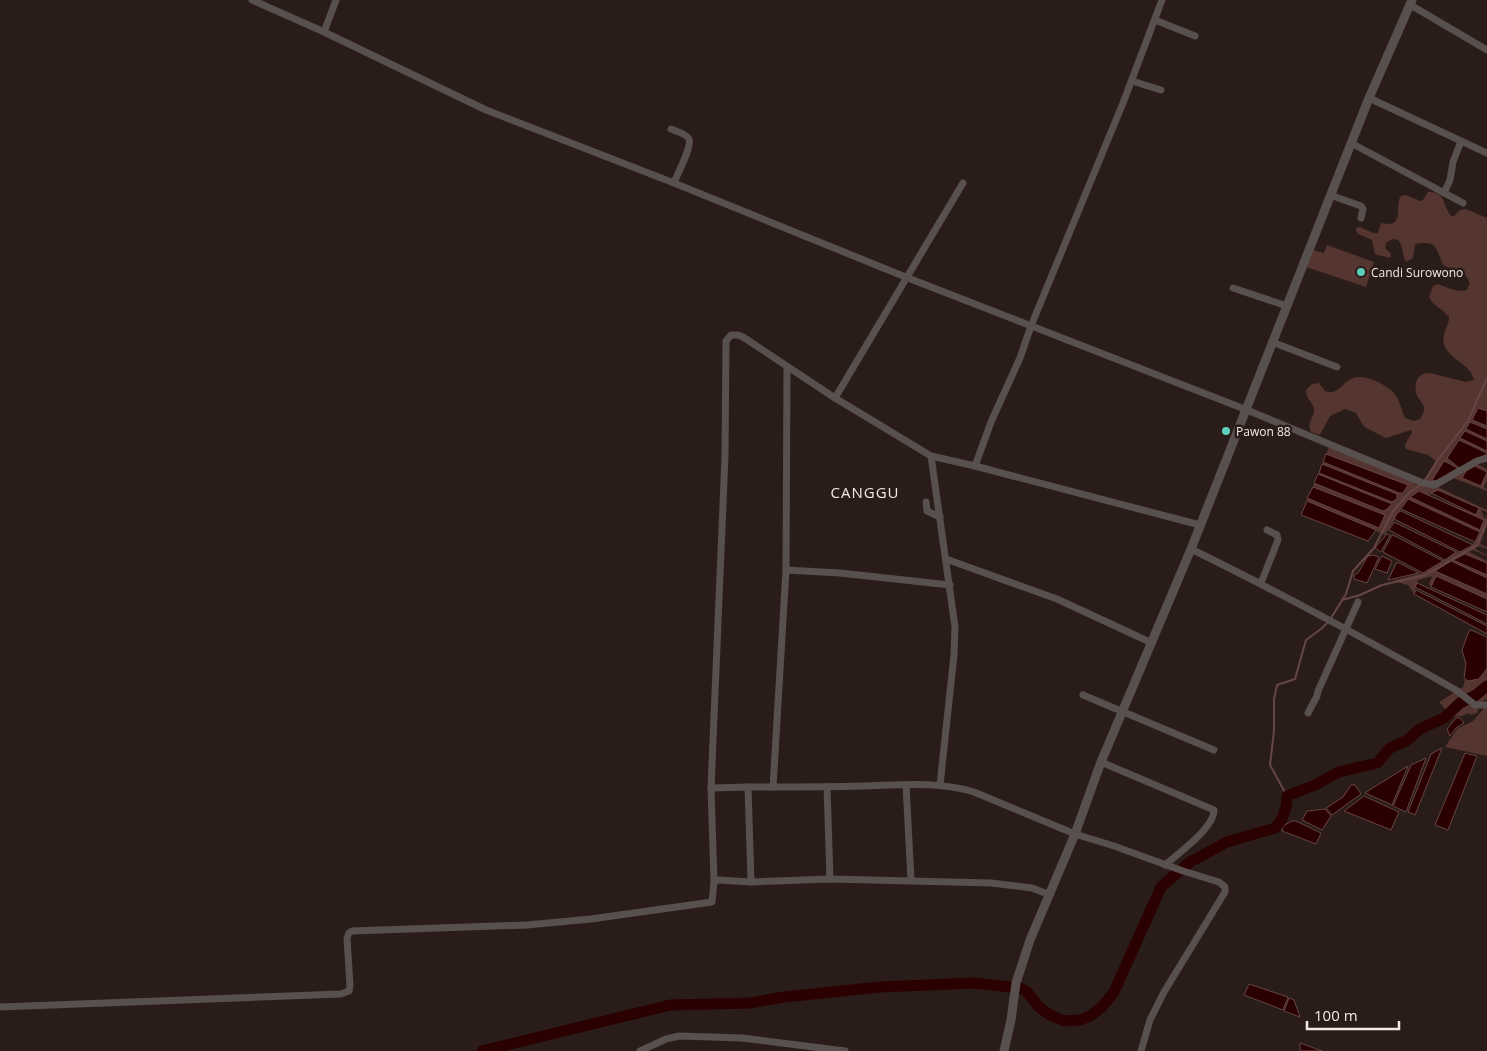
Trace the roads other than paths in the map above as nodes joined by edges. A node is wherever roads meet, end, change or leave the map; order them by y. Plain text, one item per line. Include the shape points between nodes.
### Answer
1 (252, 0) edge
2 (336, 0) edge
3 (1162, 0) edge
4 (1410, 2) edge
5 (1155, 20) junction
6 (324, 32) junction
7 (1195, 36) dead end
8 (1487, 50) edge
9 (1132, 81) junction
10 (1161, 90) dead end
11 (1369, 98) junction
12 (671, 129) dead end
13 (1461, 141) junction
14 (1351, 143) junction
15 (1487, 153) edge
16 (674, 183) junction
17 (963, 183) dead end
18 (1444, 193) junction
19 (1330, 195) junction
20 (1463, 203) dead end
21 (1361, 218) dead end
22 (908, 278) junction
23 (1233, 288) dead end
24 (1287, 306) junction
25 (1031, 326) junction
26 (1272, 342) junction
27 (1337, 367) dead end
28 (787, 368) junction
29 (835, 398) junction
30 (1247, 410) junction
31 (931, 456) junction
32 (1487, 458) edge
33 (975, 466) junction
34 (926, 502) dead end
35 (940, 517) junction
36 (1200, 525) junction
37 (1267, 530) dead end
38 (1191, 549) junction
39 (946, 558) junction
40 (786, 570) junction
41 (1261, 583) junction
42 (950, 584) junction
43 (1358, 602) dead end
44 (1346, 629) junction
45 (1152, 642) junction
46 (1083, 695) dead end
47 (1487, 705) edge
48 (1123, 711) junction
49 (1308, 714) dead end
50 (1214, 750) dead end
51 (1101, 762) junction
52 (906, 785) junction
53 (940, 785) junction
54 (748, 786) junction
55 (827, 786) junction
56 (773, 787) junction
57 (712, 788) junction
58 (1075, 834) junction
59 (1167, 866) junction
60 (830, 879) junction
61 (910, 880) junction
62 (714, 882) junction
63 (751, 882) junction
64 (1050, 895) junction
65 (0, 1007) edge
66 (811, 1049) edge
67 (640, 1051) edge
68 (845, 1051) edge
69 (1004, 1051) edge
70 (1141, 1051) edge

1 - 6 street
2 - 6 street
3 - 5 street
4 - 8 street
4 - 11 street
5 - 7 street
5 - 9 street
6 - 16 street via 486,110
9 - 10 street
9 - 25 street
11 - 13 street
11 - 14 street
12 - 16 street via 687,136 690,142
13 - 15 street
13 - 18 street
14 - 18 street
14 - 19 street
16 - 22 street
17 - 22 street
18 - 20 street
19 - 21 street via 1362,206
19 - 24 street
22 - 25 street
22 - 29 street
23 - 24 street
24 - 26 street
25 - 30 street
25 - 33 street
26 - 27 street
26 - 30 street
28 - 29 street
28 - 40 street
28 - 57 street via 743,337 731,335 726,341
29 - 31 street
30 - 32 street via 1434,486
30 - 36 street
31 - 33 street
31 - 35 street
33 - 36 street
34 - 35 street via 928,512
35 - 39 street
36 - 38 street
37 - 41 street via 1277,535 1278,540
38 - 41 street
38 - 45 street
39 - 42 street
39 - 45 street via 1057,599
40 - 42 street
40 - 56 street
41 - 44 street
42 - 53 street via 955,627 954,654
43 - 44 street
44 - 47 street via 1479,706
44 - 49 street
45 - 48 street
46 - 48 street
48 - 50 street
48 - 51 street
51 - 58 street
51 - 59 street via 1214,810 1207,827
52 - 53 street
52 - 55 street
52 - 61 street
53 - 58 street via 974,792
54 - 56 street
54 - 57 street
54 - 63 street
55 - 56 street
55 - 60 street
57 - 62 street
58 - 59 street
58 - 64 street
59 - 70 street via 1222,883 1225,892 1164,992 1150,1020
60 - 61 street
60 - 63 street
61 - 64 street via 991,883 1032,888
62 - 63 street
62 - 65 street via 712,902 672,908 527,925 352,931 347,938 350,986 349,991 341,994
64 - 69 street via 1016,983
66 - 67 street via 742,1038 679,1036
66 - 68 street

